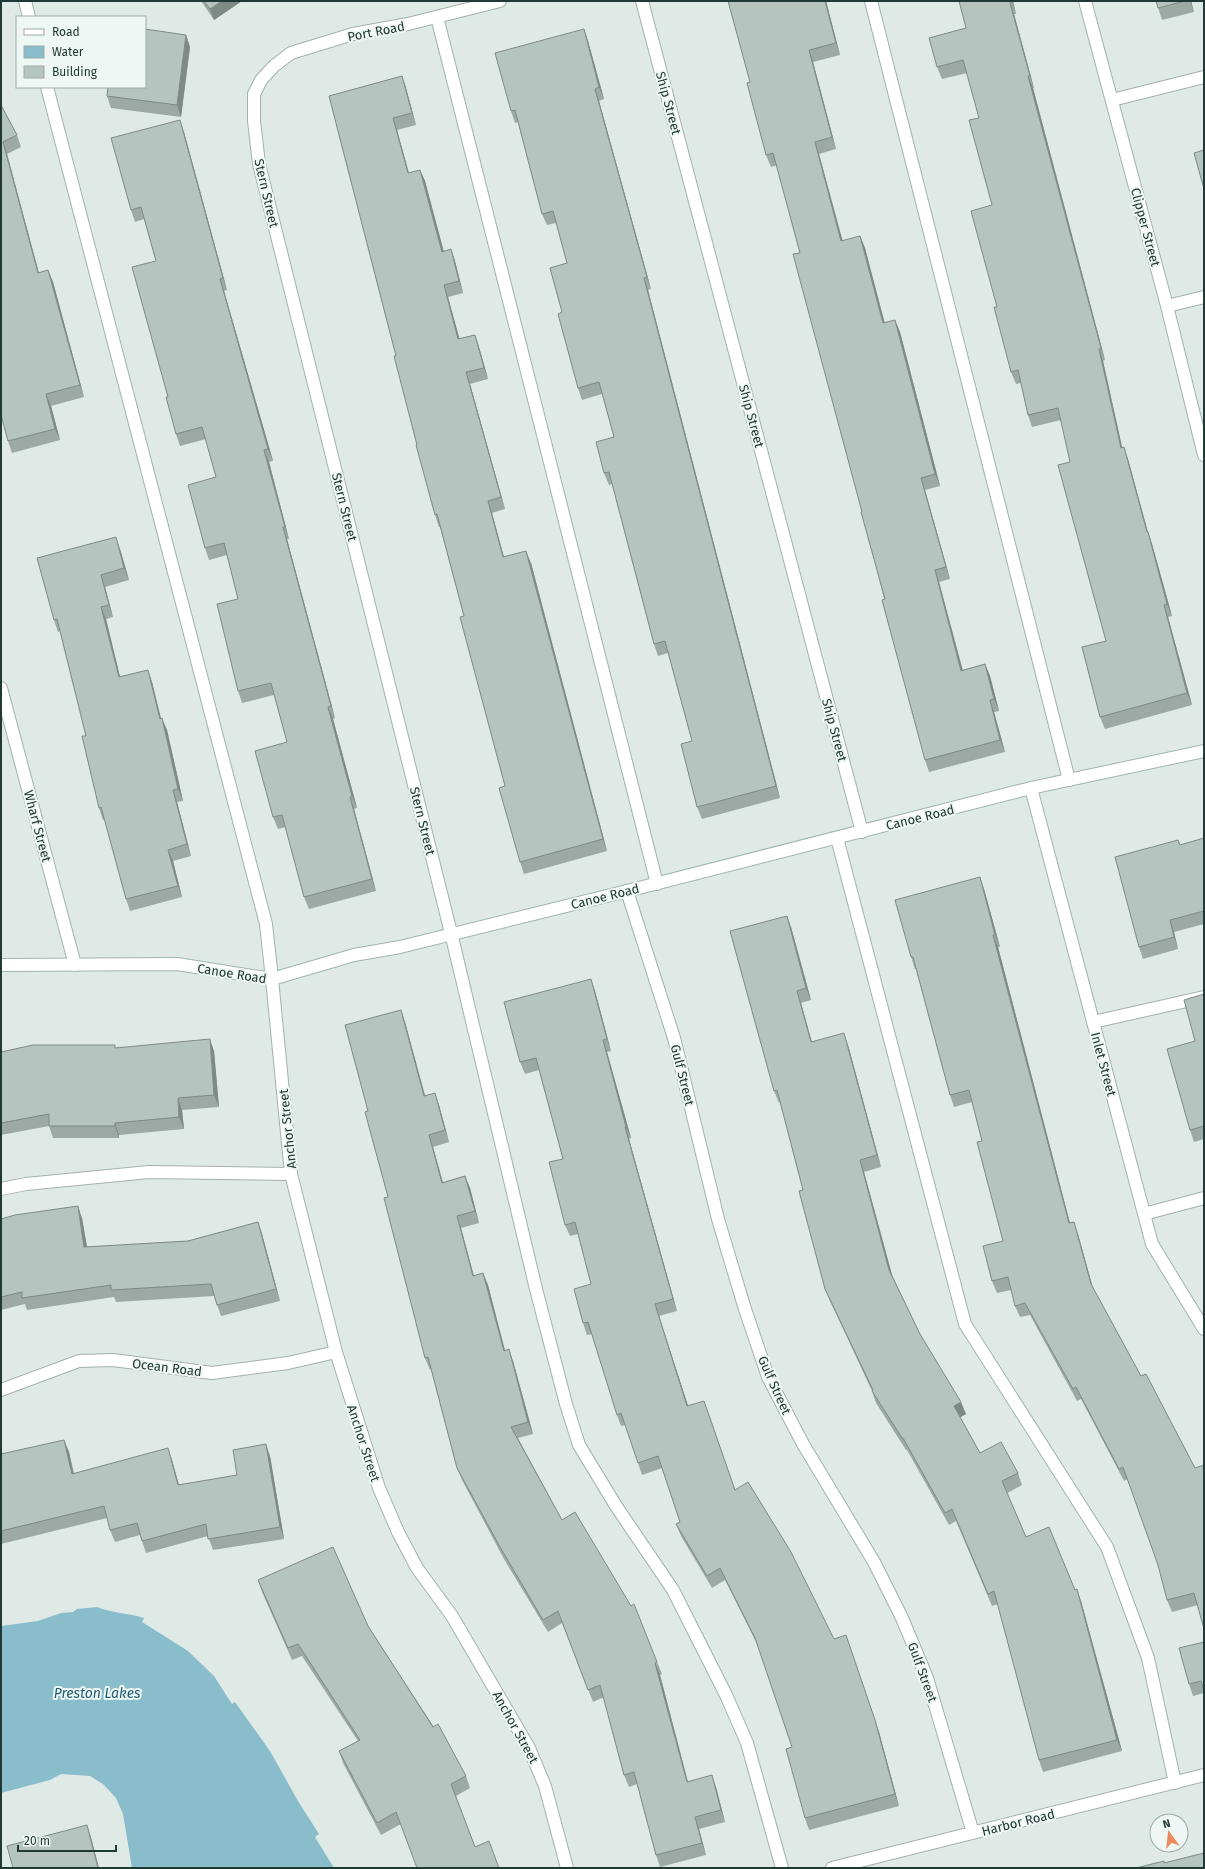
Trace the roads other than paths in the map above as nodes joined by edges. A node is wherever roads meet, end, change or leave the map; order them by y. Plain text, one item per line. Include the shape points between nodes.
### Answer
1 (25, 1) edge
2 (500, 1) edge
3 (642, 1) edge
4 (871, 1) edge
5 (1085, 1) edge
6 (29, 16) edge
7 (437, 17) junction
8 (1204, 77) edge
9 (261, 80) joint
10 (47, 88) edge
11 (1112, 100) junction
12 (1204, 297) edge
13 (1167, 306) junction
14 (1204, 454) edge
15 (1, 688) edge
16 (1204, 751) edge
17 (1069, 780) junction
18 (1031, 788) junction
19 (862, 832) junction
20 (837, 838) junction
21 (657, 884) junction
22 (627, 892) junction
23 (451, 933) junction
24 (75, 965) junction
25 (1, 966) edge
26 (272, 979) junction
27 (1204, 997) edge
28 (1093, 1022) junction
29 (291, 1174) junction
30 (1, 1189) edge
31 (1204, 1198) edge
32 (1144, 1214) junction
33 (1204, 1329) edge
34 (336, 1352) junction
35 (1, 1390) edge
36 (1204, 1775) edge
37 (1175, 1782) junction
38 (973, 1833) junction
39 (567, 1868) edge
40 (782, 1868) edge
41 (832, 1868) edge

1 - 6 street
2 - 7 street, Port Road
3 - 19 street, Ship Street
4 - 17 street
5 - 11 street, Clipper Street
7 - 9 street, Port Road via 354,34 291,53
7 - 21 street
8 - 11 street
9 - 23 street, Stern Street via 254,94 259,164
10 - 26 street, Anchor Street via 266,924
11 - 13 street, Clipper Street
12 - 13 street
13 - 14 street, Clipper Street
15 - 24 street, Wharf Street
16 - 17 street, Canoe Road
17 - 18 street, Canoe Road
18 - 19 street, Canoe Road
18 - 28 street, Inlet Street
19 - 20 street, Canoe Road
20 - 21 street, Canoe Road
20 - 37 street via 965,1324 1107,1547 1148,1658
21 - 22 street, Canoe Road
22 - 23 street, Canoe Road
22 - 38 street, Gulf Street via 674,1038 718,1219 768,1377 803,1444 874,1562 902,1618 927,1678
23 - 26 street, Canoe Road via 400,947 354,955
23 - 40 street, Stern Street via 536,1289 579,1445 616,1506 673,1590 726,1694 747,1743
24 - 25 street, Canoe Road
24 - 26 street, Canoe Road via 177,964
26 - 29 street, Anchor Street
27 - 28 street
28 - 32 street, Inlet Street
29 - 30 street via 149,1172 26,1184
29 - 34 street, Anchor Street
31 - 32 street
32 - 33 street, Inlet Street via 1152,1244
34 - 35 street, Ocean Road via 288,1363 212,1373 113,1360 79,1361
34 - 39 street, Anchor Street via 378,1488 417,1568 452,1616 529,1748 545,1786
36 - 37 street, Harbor Road
37 - 38 street, Harbor Road
38 - 41 street, Harbor Road

